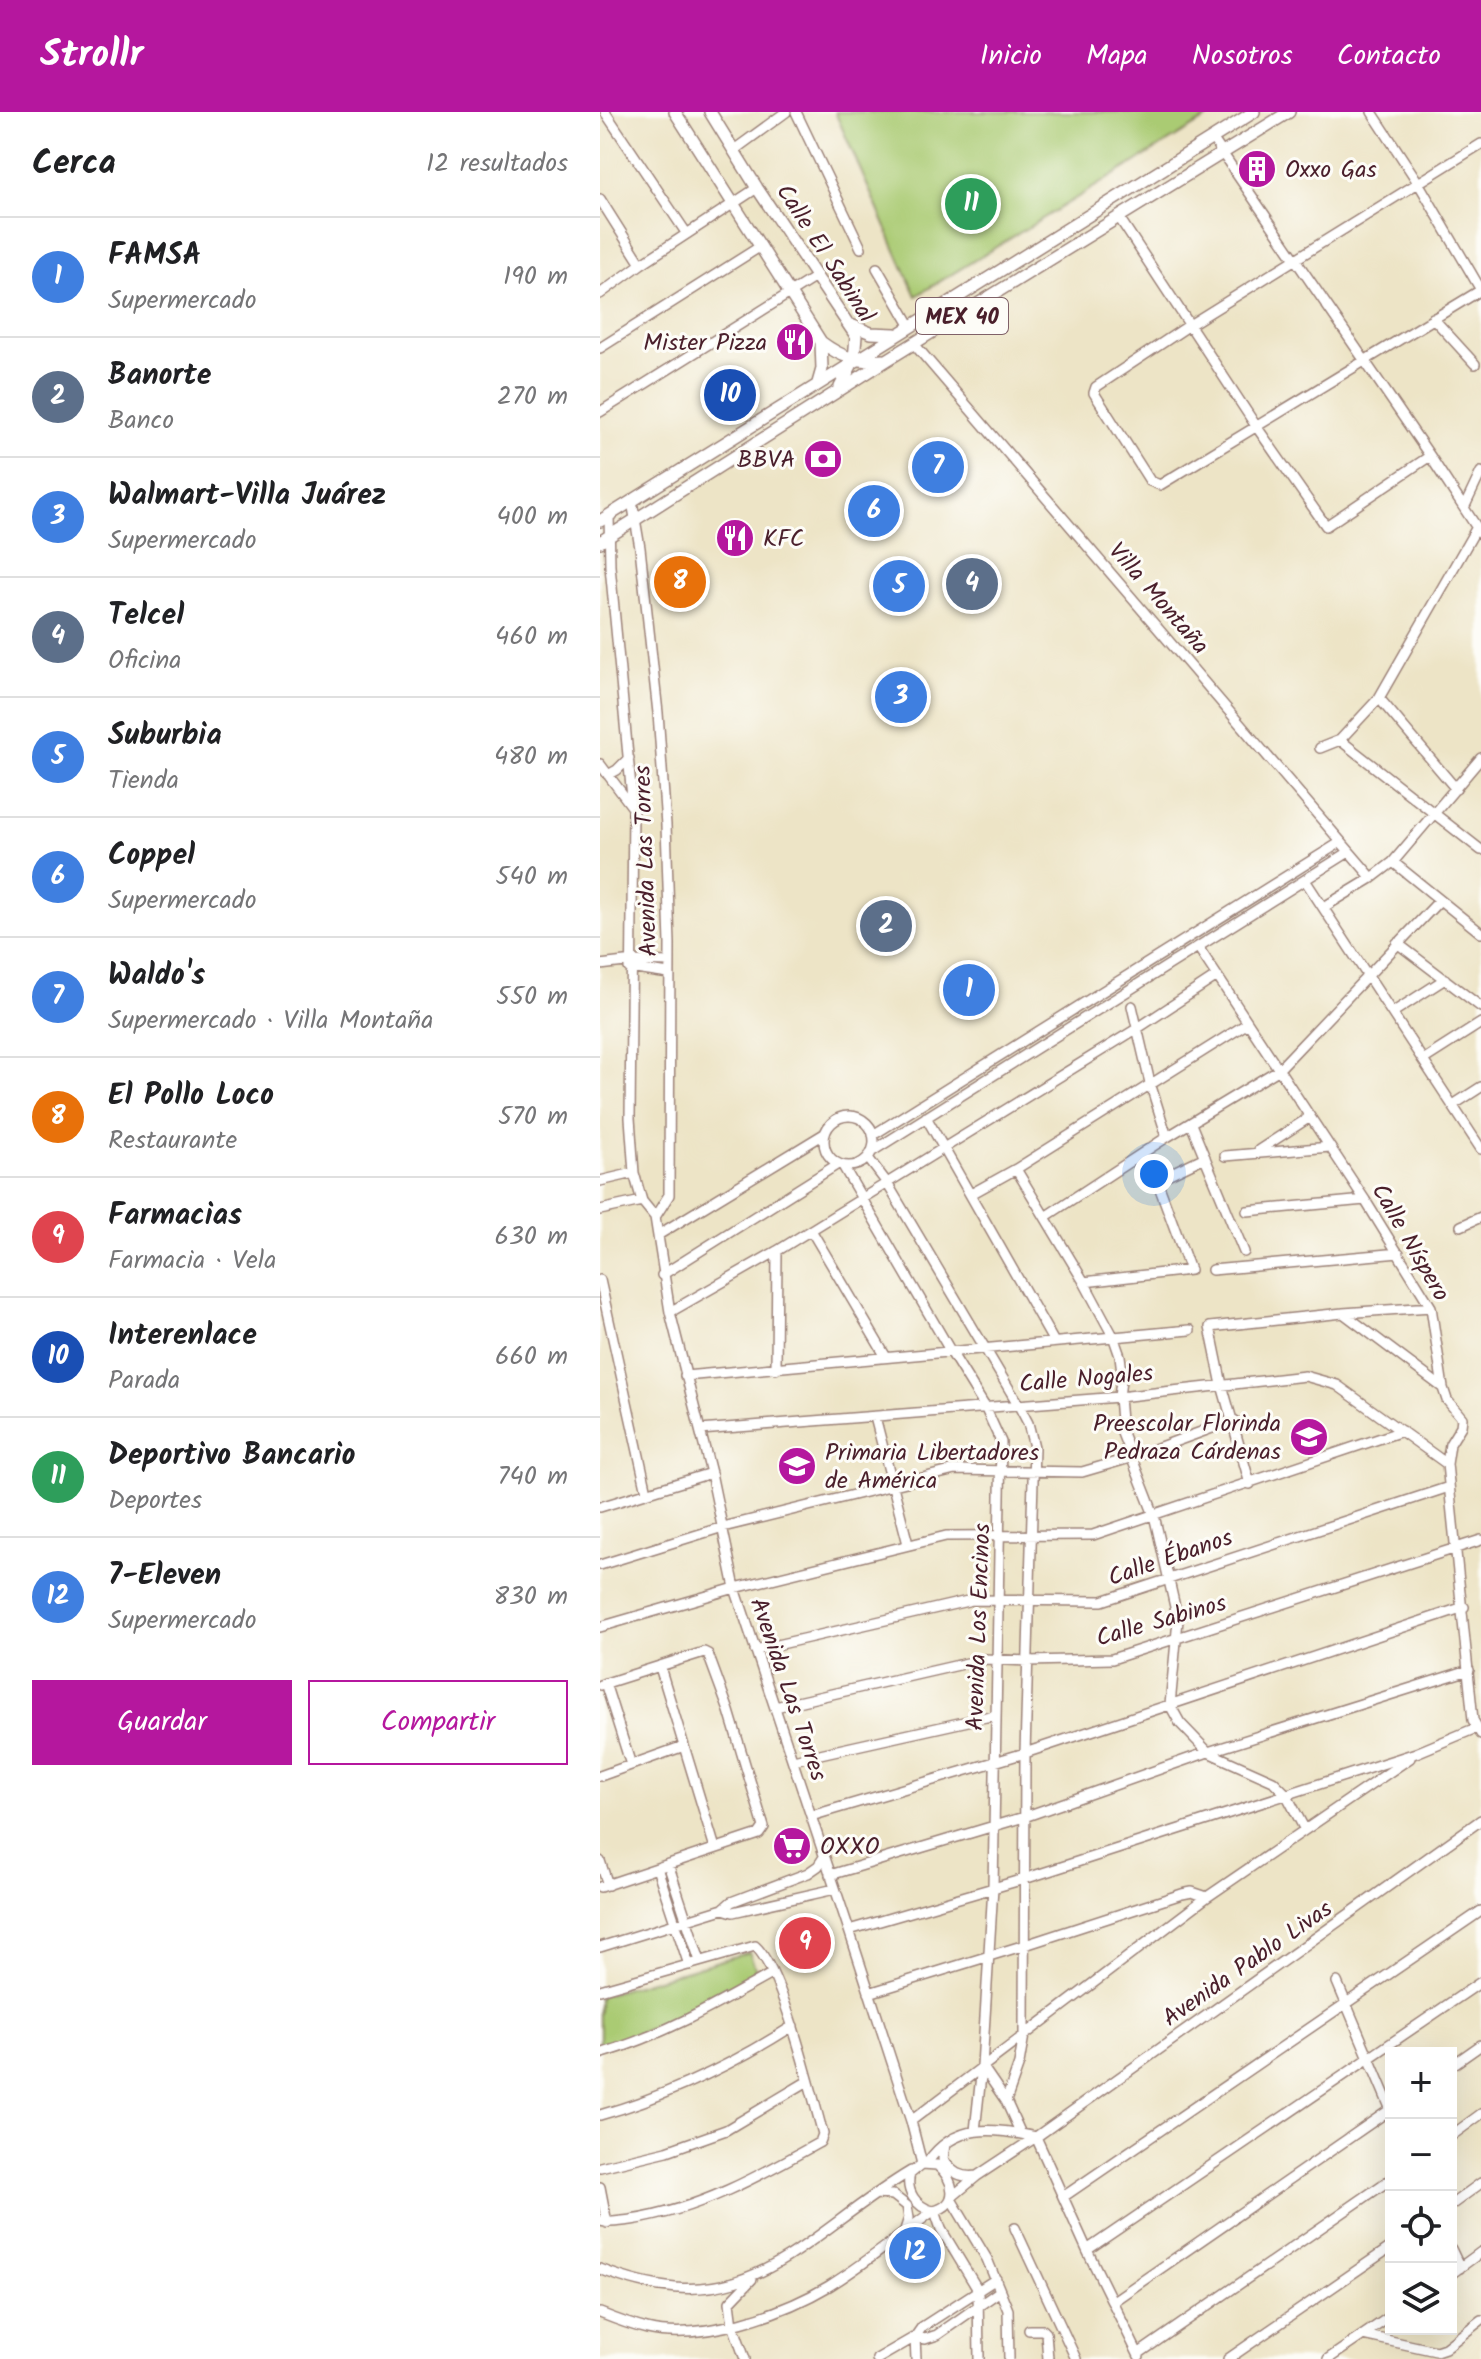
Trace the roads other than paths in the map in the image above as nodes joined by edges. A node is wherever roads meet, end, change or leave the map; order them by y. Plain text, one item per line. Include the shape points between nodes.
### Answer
1 (605, 112) edge
2 (675, 112) edge
3 (710, 112) edge
4 (786, 112) edge
5 (796, 112) edge
6 (1254, 112) edge
7 (1289, 112) edge
8 (1372, 112) edge
9 (1243, 116) edge
10 (1251, 136) junction
11 (1212, 138) junction
12 (1481, 144) edge
13 (734, 150) junction
14 (1222, 153) junction
15 (1419, 184) junction
16 (757, 188) junction
17 (600, 199) edge
18 (733, 202) junction
19 (1120, 219) junction
20 (687, 234) junction
21 (761, 246) junction
22 (861, 248) dead end
23 (1296, 259) junction
24 (641, 264) junction
25 (877, 268) dead end
26 (817, 276) junction
27 (1481, 290) edge
28 (791, 292) junction
29 (600, 294) edge
30 (1433, 318) junction
31 (1191, 324) junction
32 (851, 325) junction
33 (910, 325) junction
34 (895, 334) junction
35 (821, 342) junction
36 (915, 345) junction
37 (600, 348) edge
38 (1364, 359) junction
39 (854, 360) junction
40 (887, 360) junction
41 (1475, 364) dead end
42 (818, 383) junction
43 (836, 393) junction
44 (600, 412) edge
45 (1256, 426) junction
46 (1430, 456) junction
47 (1481, 472) edge
48 (632, 501) junction
49 (1464, 508) junction
50 (604, 518) edge
51 (636, 521) junction
52 (1479, 531) edge
53 (605, 539) edge
54 (610, 566) junction
55 (600, 572) edge
56 (1379, 698) junction
57 (1340, 740) junction
58 (1320, 748) dead end
59 (629, 758) junction
60 (1481, 758) edge
61 (603, 769) edge
62 (1478, 771) edge
63 (1456, 789) junction
64 (633, 808) junction
65 (1436, 814) junction
66 (1341, 842) junction
67 (1481, 850) edge
68 (1349, 852) junction
69 (1393, 862) junction
70 (1372, 878) junction
71 (1305, 880) junction
72 (1261, 892) junction
73 (1439, 901) junction
74 (1268, 903) junction
75 (1324, 907) junction
76 (1481, 933) edge
77 (1397, 943) junction
78 (1198, 947) junction
79 (669, 962) junction
80 (600, 965) edge
81 (633, 965) junction
82 (669, 974) junction
83 (1367, 974) junction
84 (1217, 976) junction
85 (1445, 979) junction
86 (1132, 1006) dead end
87 (1481, 1007) edge
88 (1392, 1013) junction
89 (1248, 1023) junction
90 (1481, 1023) edge
91 (1138, 1028) junction
92 (1423, 1060) junction
93 (1278, 1070) junction
94 (1150, 1083) junction
95 (1481, 1087) edge
96 (1453, 1105) junction
97 (926, 1117) junction
98 (1310, 1117) junction
99 (1191, 1124) junction
100 (824, 1134) junction
101 (873, 1135) junction
102 (1167, 1137) junction
103 (943, 1146) junction
104 (1330, 1147) junction
105 (1481, 1149) edge
106 (1256, 1152) junction
107 (870, 1155) junction
108 (1225, 1156) dead end
109 (1205, 1157) junction
110 (841, 1165) junction
111 (1016, 1169) junction
112 (634, 1173) junction
113 (600, 1181) edge
114 (887, 1183) junction
115 (971, 1194) junction
116 (862, 1197) junction
117 (1365, 1200) junction
118 (642, 1201) junction
119 (600, 1210) edge
120 (1247, 1211) dead end
121 (655, 1217) junction
122 (1045, 1217) junction
123 (1481, 1217) edge
124 (1461, 1226) dead end
125 (811, 1230) junction
126 (658, 1235) junction
127 (777, 1251) junction
128 (1244, 1252) dead end
129 (1399, 1253) junction
130 (1212, 1270) dead end
131 (662, 1275) junction
132 (600, 1280) edge
133 (1084, 1282) junction
134 (1431, 1307) junction
135 (670, 1312) junction
136 (1343, 1313) junction
137 (1190, 1330) dead end
138 (1113, 1336) junction
139 (1054, 1342) junction
140 (986, 1348) junction
141 (951, 1352) junction
142 (886, 1357) junction
143 (776, 1369) junction
144 (685, 1376) junction
145 (1222, 1385) junction
146 (1443, 1388) junction
147 (1119, 1397) junction
148 (1018, 1404) junction
149 (985, 1407) junction
150 (875, 1417) junction
151 (1234, 1420) junction
152 (700, 1430) junction
153 (1402, 1431) junction
154 (1130, 1458) junction
155 (1447, 1464) junction
156 (1002, 1472) junction
157 (1034, 1472) junction
158 (711, 1473) junction
159 (891, 1484) junction
160 (1250, 1484) junction
161 (1449, 1487) junction
162 (647, 1492) junction
163 (600, 1507) edge
164 (1154, 1515) junction
165 (723, 1527) junction
166 (1001, 1536) junction
167 (1032, 1537) junction
168 (1481, 1540) edge
169 (908, 1544) junction
170 (1458, 1549) junction
171 (600, 1565) edge
172 (1168, 1578) junction
173 (735, 1588) junction
174 (997, 1598) junction
175 (1030, 1601) junction
176 (1464, 1607) junction
177 (600, 1627) edge
178 (1176, 1639) junction
179 (755, 1650) junction
180 (998, 1658) junction
181 (1028, 1661) junction
182 (660, 1667) junction
183 (1469, 1670) junction
184 (602, 1684) edge
185 (1170, 1705) junction
186 (775, 1707) junction
187 (995, 1715) junction
188 (1478, 1731) edge
189 (684, 1746) junction
190 (1208, 1752) junction
191 (1025, 1753) junction
192 (1416, 1753) junction
193 (793, 1760) junction
194 (995, 1762) junction
195 (631, 1765) junction
196 (600, 1776) edge
197 (1286, 1794) junction
198 (811, 1816) junction
199 (1024, 1817) junction
200 (1481, 1820) edge
201 (994, 1825) junction
202 (1305, 1830) junction
203 (715, 1848) junction
204 (824, 1857) junction
205 (600, 1861) edge
206 (668, 1864) junction
207 (657, 1868) junction
208 (808, 1873) junction
209 (830, 1875) junction
210 (1024, 1879) junction
211 (604, 1886) edge
212 (772, 1887) junction
213 (993, 1887) junction
214 (835, 1889) junction
215 (677, 1890) junction
216 (815, 1892) junction
217 (666, 1895) junction
218 (1207, 1897) junction
219 (777, 1901) junction
220 (723, 1909) junction
221 (1481, 1911) edge
222 (689, 1921) junction
223 (676, 1925) junction
224 (849, 1930) junction
225 (1025, 1945) junction
226 (600, 1947) edge
227 (990, 1955) junction
228 (700, 1961) junction
229 (689, 1965) junction
230 (771, 1974) junction
231 (1337, 1982) dead end
232 (1481, 1982) edge
233 (600, 1990) edge
234 (869, 1993) junction
235 (1347, 2002) junction
236 (793, 2026) junction
237 (1024, 2035) junction
238 (1481, 2045) edge
239 (600, 2054) edge
240 (1369, 2056) junction
241 (1457, 2062) edge
242 (982, 2066) junction
243 (808, 2081) junction
244 (1385, 2095) edge
245 (1006, 2101) junction
246 (1385, 2113) edge
247 (1481, 2114) edge
248 (600, 2115) edge
249 (911, 2121) junction
250 (975, 2131) junction
251 (1457, 2132) edge
252 (1021, 2134) junction
253 (1036, 2137) junction
254 (947, 2141) junction
255 (921, 2165) junction
256 (600, 2167) edge
257 (977, 2176) junction
258 (1385, 2183) edge
259 (1481, 2183) edge
260 (600, 2187) edge
261 (875, 2194) junction
262 (1063, 2197) junction
263 (952, 2198) junction
264 (1457, 2201) edge
265 (934, 2211) junction
266 (961, 2214) junction
267 (603, 2222) edge
268 (1015, 2228) dead end
269 (941, 2229) junction
270 (903, 2233) junction
271 (1087, 2250) junction
272 (1385, 2251) edge
273 (1481, 2252) edge
274 (600, 2269) edge
275 (1457, 2270) edge
276 (754, 2277) junction
277 (996, 2279) junction
278 (978, 2290) junction
279 (1000, 2291) junction
280 (1112, 2302) junction
281 (978, 2305) junction
282 (600, 2313) edge
283 (1385, 2320) edge
284 (1481, 2320) edge
285 (733, 2325) junction
286 (1029, 2330) dead end
287 (1363, 2335) junction
288 (915, 2337) junction
289 (1140, 2356) edge
290 (745, 2359) edge
291 (877, 2359) edge
292 (916, 2359) edge
293 (979, 2359) edge
294 (1009, 2359) edge
295 (1048, 2359) edge
296 (1076, 2359) edge
297 (1228, 2359) edge
298 (1328, 2359) edge

1 - 20 street
2 - 18 main road, Calle El Sabinal
3 - 13 main road, Calle El Sabinal
4 - 13 street
5 - 22 street
6 - 9 main road, MEX 40
7 - 10 main road, MEX 40
8 - 15 street
9 - 10 street
9 - 11 main road, MEX 40
10 - 14 main road, MEX 40
11 - 14 street
11 - 33 main road, MEX 40
12 - 15 street
13 - 16 main road, Calle El Sabinal
14 - 19 main road, MEX 40
14 - 23 street
15 - 23 street
15 - 27 street
16 - 18 street
16 - 26 main road, Calle El Sabinal
17 - 24 street
18 - 20 street
18 - 21 main road, Calle El Sabinal
19 - 31 street
19 - 36 main road, MEX 40
20 - 24 street
21 - 28 main road, Calle El Sabinal
21 - 37 street
23 - 31 street
23 - 38 street
24 - 29 street
25 - 33 street
26 - 28 street
26 - 32 main road, Calle El Sabinal
27 - 30 street
28 - 35 main road, Calle El Sabinal
28 - 44 street
30 - 38 street
30 - 41 street
31 - 45 street
31 - 45 street via 1094,389 1150,481 1160,485
32 - 34 main road
32 - 39 main road, Calle El Sabinal via 858,344
33 - 34 main road, MEX 40
34 - 39 main road, MEX 40
35 - 39 main road, Calle El Sabinal
35 - 42 main road
36 - 40 main road, MEX 40
36 - 66 street, Villa Montaña
38 - 45 street
38 - 46 street
39 - 40 main road
39 - 42 main road, MEX 40
39 - 43 main road
40 - 43 main road, MEX 40
42 - 48 main road, MEX 40
43 - 51 main road, MEX 40
45 - 46 street via 1326,526
46 - 49 street
47 - 49 street
48 - 50 main road, MEX 40
48 - 51 street, Avenida Las Torres
49 - 52 street
50 - 53 street, Avenida Las Torres
51 - 53 main road, MEX 40
51 - 79 street, Avenida Las Torres via 658,713
52 - 56 street
53 - 54 street, Avenida Las Torres
54 - 55 street
54 - 59 street, Avenida Las Torres
56 - 57 street
56 - 63 street
57 - 58 street
57 - 65 street
59 - 61 street via 617,770
59 - 64 street, Avenida Las Torres
60 - 62 street
61 - 64 street
62 - 63 street
63 - 65 street
64 - 81 street, Avenida Las Torres
65 - 67 street
65 - 69 street
66 - 68 street, Villa Montaña
66 - 72 street
68 - 70 street, Villa Montaña
68 - 71 street
69 - 70 street
69 - 73 street
70 - 75 street
71 - 74 street
71 - 75 street
72 - 74 street
72 - 101 street
73 - 76 street
73 - 77 street
74 - 78 street
75 - 83 street
77 - 83 street
77 - 85 street
78 - 84 street, Calle Níspero
78 - 97 street
79 - 81 street
79 - 82 street, Avenida Las Torres
80 - 81 street
81 - 82 street
81 - 112 street, Avenida Las Torres
82 - 121 street, Avenida Las Torres via 669,1195
83 - 88 street
83 - 93 street
84 - 89 street, Calle Níspero
84 - 91 street
85 - 87 street
85 - 88 street
86 - 91 street
88 - 92 street
89 - 93 street, Calle Níspero
89 - 94 street
90 - 92 street
91 - 94 street
91 - 103 street
92 - 96 street
93 - 98 street, Calle Níspero
93 - 99 street
94 - 102 street
94 - 111 street
95 - 96 street
96 - 105 street
97 - 103 street
97 - 107 street
98 - 104 street, Calle Níspero
98 - 106 street
99 - 102 street
99 - 109 street
100 - 101 street via 846,1116 863,1121
100 - 110 street via 826,1153
100 - 126 street
101 - 107 street
102 - 122 street
103 - 114 street
103 - 115 street
104 - 106 street
104 - 117 street, Calle Níspero
106 - 108 street
107 - 110 street via 857,1165
107 - 114 street
109 - 128 street
109 - 133 street via 1163,1177 1159,1186 1190,1270
110 - 116 street, Avenida Los Encinos
110 - 131 street
111 - 115 street
111 - 122 street
112 - 113 street
112 - 118 street, Avenida Las Torres
114 - 116 street
114 - 140 street
115 - 139 street
116 - 125 street
116 - 141 street, Avenida Los Encinos
117 - 120 street
117 - 129 street, Calle Níspero
118 - 119 street
118 - 121 street, Avenida Las Torres
121 - 126 street, Avenida Las Torres
122 - 133 street
123 - 124 street
125 - 127 street
125 - 142 street
126 - 131 street, Avenida Las Torres
127 - 135 street
127 - 143 street
129 - 130 street
129 - 134 street, Calle Níspero
131 - 135 street, Avenida Las Torres
132 - 162 street
133 - 138 street
134 - 136 street
134 - 146 street, Calle Níspero
135 - 144 street, Avenida Las Torres
136 - 145 street via 1210,1327
136 - 146 street
137 - 138 street
138 - 139 street
138 - 147 street via 1122,1372
139 - 140 street
140 - 141 street
140 - 148 street
141 - 142 street
141 - 149 street, Avenida Los Encinos
142 - 143 street
143 - 144 street
144 - 152 street, Avenida Las Torres
145 - 147 street, Calle Nogales
145 - 151 street
145 - 153 street, Calle Nogales via 1305,1376 1328,1380
146 - 155 street, Calle Níspero via 1462,1418
147 - 148 street, Calle Nogales
147 - 154 street
148 - 149 street, Calle Nogales
148 - 157 street via 1032,1436
149 - 150 street, Calle Nogales
149 - 156 street, Avenida Los Encinos via 1001,1442
150 - 152 street, Calle Nogales
150 - 159 street
151 - 154 street
151 - 160 street
152 - 158 street, Avenida Las Torres
153 - 155 street, Calle Nogales
153 - 160 street
154 - 157 street via 1082,1472
154 - 164 street
155 - 161 street, Calle Níspero
156 - 157 street
156 - 159 street via 955,1470
156 - 166 street, Avenida Los Encinos
157 - 167 street
158 - 162 street
158 - 165 street, Avenida Las Torres
159 - 165 street
159 - 169 street
160 - 164 street
161 - 170 street, Calle Níspero
161 - 172 street, Calle Ébanos
162 - 163 street
164 - 167 street via 1093,1535
164 - 172 street
165 - 171 street
165 - 173 street, Avenida Las Torres
166 - 167 street
166 - 169 street via 946,1536
166 - 174 street, Avenida Los Encinos
167 - 175 street
168 - 170 street, Calle Sabinos
169 - 173 street
170 - 176 street, Calle Níspero
170 - 178 street, Calle Sabinos
172 - 175 street, Calle Ébanos via 1102,1601
172 - 178 street via 1178,1620
173 - 177 street
173 - 179 street, Avenida Las Torres
174 - 175 street, Calle Ébanos
174 - 179 street, Calle Ébanos via 951,1603
174 - 180 street, Avenida Los Encinos
175 - 181 street
176 - 183 street, Calle Níspero
176 - 185 street
178 - 181 street, Calle Sabinos via 1112,1659
178 - 185 street
179 - 186 street, Avenida Las Torres
180 - 181 street, Calle Sabinos
180 - 186 street, Calle Sabinos
180 - 187 street, Avenida Los Encinos
181 - 191 street
182 - 184 street
182 - 189 street
182 - 203 street via 708,1654 742,1754 763,1829
183 - 188 street, Calle Níspero
183 - 190 street
184 - 195 street
185 - 190 street
185 - 191 street
186 - 193 street, Avenida Las Torres
187 - 193 street
187 - 194 street, Avenida Los Encinos
188 - 192 street
189 - 195 street
189 - 203 street
190 - 197 street via 1273,1781
190 - 199 street
191 - 194 street
191 - 199 street
192 - 197 street
192 - 202 street
193 - 198 street, Avenida Las Torres
194 - 198 street
194 - 201 street, Avenida Los Encinos
195 - 196 street
197 - 202 street
197 - 210 street
198 - 204 street, Avenida Las Torres
199 - 201 street
199 - 210 street
200 - 253 street, Avenida Pablo Livas
201 - 209 street
201 - 213 street, Avenida Los Encinos
202 - 218 street
203 - 206 street
204 - 208 street
204 - 209 street, Avenida Las Torres
205 - 211 street
206 - 207 street
206 - 215 street
207 - 211 street
207 - 217 street
208 - 212 street
208 - 216 street
209 - 214 street, Avenida Las Torres
210 - 213 street
210 - 225 street
212 - 219 street
212 - 220 street
213 - 224 street
213 - 227 street, Avenida Los Encinos
214 - 216 street
214 - 224 street, Avenida Las Torres
215 - 217 street
215 - 222 street
216 - 219 street
217 - 223 street
218 - 225 street via 1182,1894
218 - 237 street
219 - 220 street via 733,1912
220 - 222 street
221 - 235 street
222 - 223 street
222 - 228 street
223 - 226 street
223 - 229 street
224 - 234 street, Avenida Las Torres
225 - 227 street
225 - 237 street
227 - 234 street
227 - 242 street, Avenida Los Encinos
228 - 229 street
228 - 230 street via 751,1945 760,1950
229 - 233 street
230 - 236 street
230 - 239 street via 684,2023
231 - 235 street
232 - 240 street
234 - 249 street, Avenida Las Torres
235 - 240 street
235 - 262 street
236 - 243 street
236 - 248 street via 707,2076
237 - 242 street
237 - 245 street
238 - 241 street
240 - 244 street
240 - 271 street
242 - 245 street
242 - 249 street
242 - 250 street, Avenida Los Encinos
243 - 256 street via 726,2130
243 - 267 street via 823,2134 820,2142 710,2197 644,2218
245 - 252 street
246 - 280 street
247 - 251 street
249 - 255 street, Avenida Las Torres
250 - 252 street
250 - 254 street
252 - 253 street
253 - 257 street, Avenida Pablo Livas
253 - 262 street
254 - 255 street
254 - 257 street via 943,2159 951,2170
255 - 261 street
255 - 263 street via 941,2168
255 - 265 street via 908,2179 909,2190 918,2204
257 - 263 street, Avenida Pablo Livas
258 - 289 street
259 - 264 street
260 - 267 street
261 - 270 street via 893,2195 907,2206
261 - 276 street
262 - 271 street
263 - 265 street
263 - 266 street
265 - 269 street
265 - 270 street
266 - 269 street via 945,2217
266 - 277 street
268 - 296 street
269 - 278 street
270 - 285 street via 811,2296
271 - 280 street
272 - 297 street
273 - 275 street
274 - 276 street via 662,2288 698,2289
276 - 285 street via 730,2302
277 - 278 street
277 - 279 street
278 - 281 street
278 - 288 street
279 - 281 street
279 - 294 street via 1008,2310
280 - 289 street
281 - 288 street via 937,2335
281 - 293 street
282 - 285 street via 669,2332
283 - 287 street
284 - 287 street via 1445,2348 1430,2351
285 - 290 street
286 - 295 street via 1047,2335
287 - 298 street
288 - 291 street
288 - 292 street

